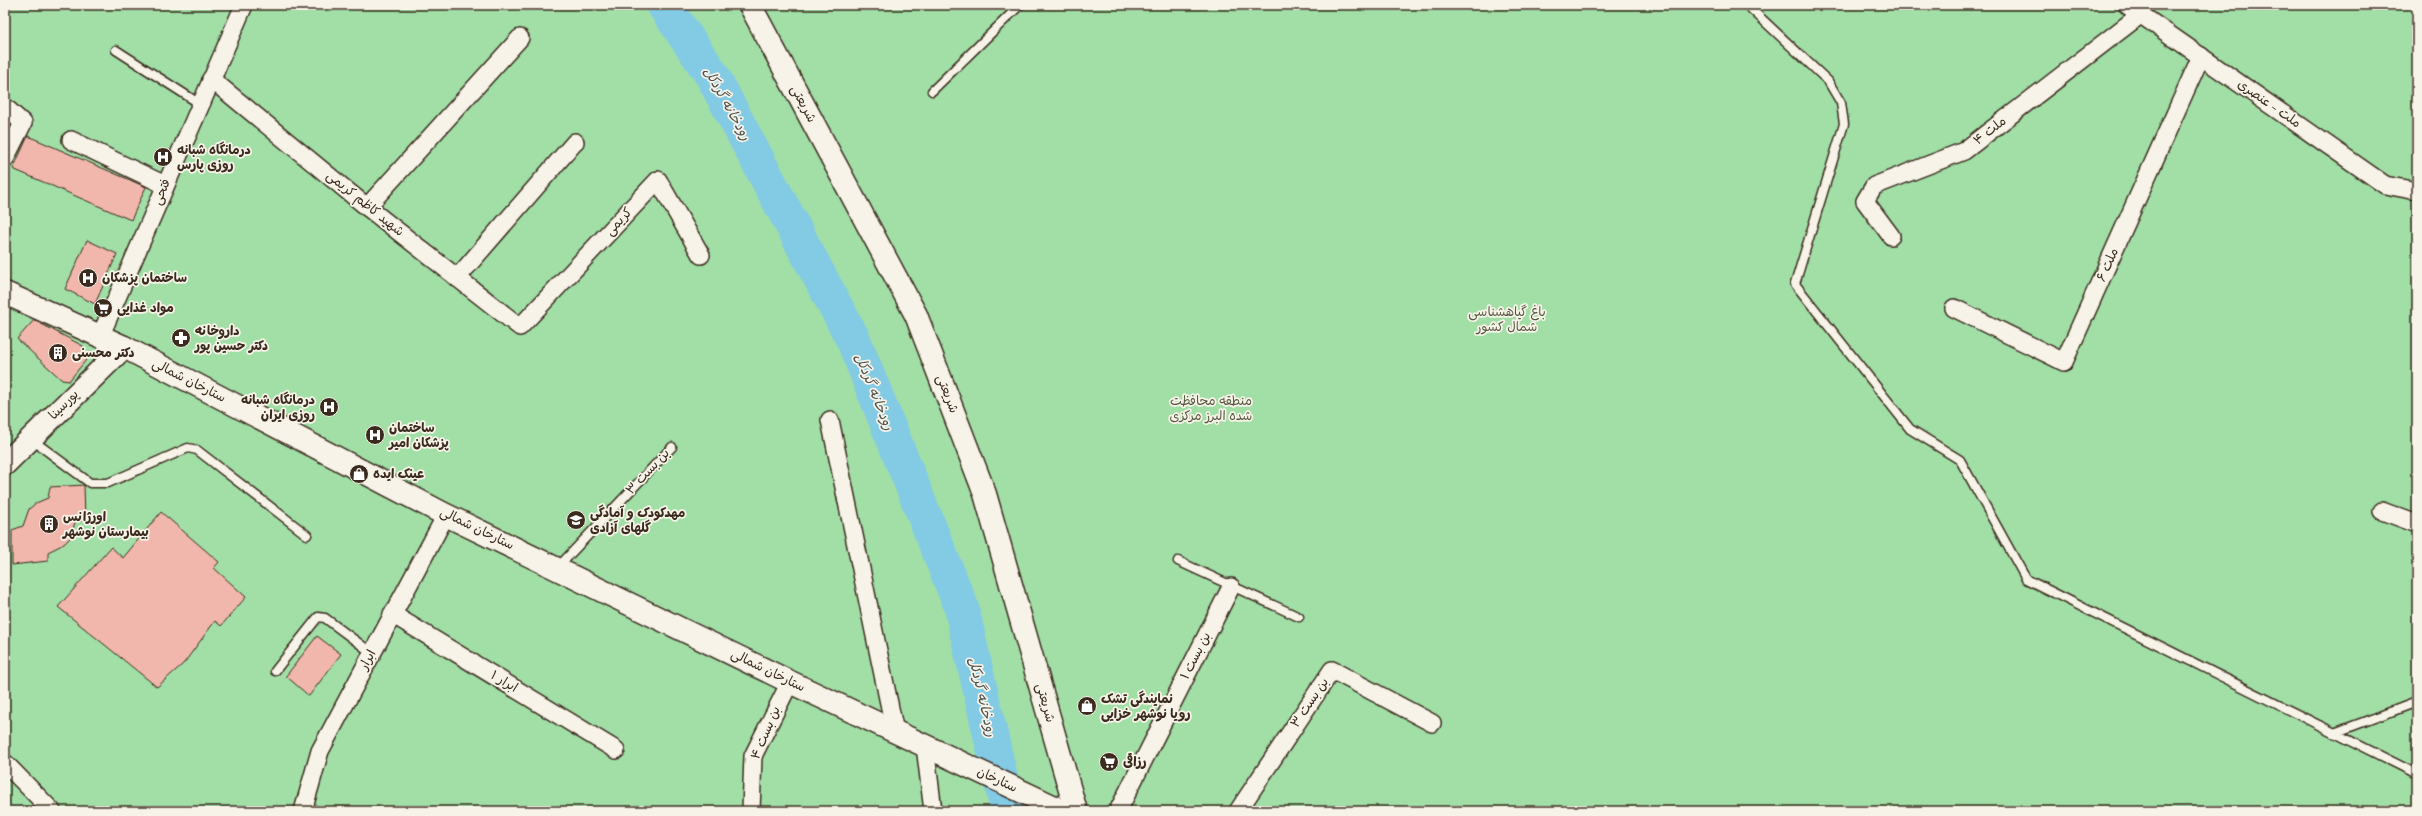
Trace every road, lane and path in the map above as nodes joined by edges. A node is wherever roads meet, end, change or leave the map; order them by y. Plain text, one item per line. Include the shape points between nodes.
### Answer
1 (244, 5) edge
2 (750, 5) edge
3 (1020, 5) edge
4 (1747, 5) edge
5 (2133, 10) edge
6 (520, 38) dead end
7 (116, 50) dead end
8 (2201, 56) junction
9 (211, 79) junction
10 (932, 91) dead end
11 (200, 104) junction
12 (5, 107) edge
13 (71, 140) dead end
14 (575, 142) dead end
15 (5, 159) edge
16 (165, 185) junction
17 (2417, 191) edge
18 (367, 207) junction
19 (1891, 236) dead end
20 (701, 255) dead end
21 (457, 278) junction
22 (5, 293) edge
23 (1954, 308) dead end
24 (520, 327) joint
25 (100, 336) junction
26 (124, 347) junction
27 (830, 420) dead end
28 (30, 439) junction
29 (672, 447) dead end
30 (5, 464) edge
31 (2382, 511) dead end
32 (446, 515) junction
33 (2417, 524) edge
34 (307, 535) dead end
35 (1178, 561) dead end
36 (558, 568) junction
37 (1231, 587) junction
38 (392, 614) junction
39 (1299, 617) dead end
40 (372, 653) junction
41 (275, 671) dead end
42 (790, 682) junction
43 (2417, 702) edge
44 (1432, 723) dead end
45 (895, 732) junction
46 (2334, 733) junction
47 (925, 746) junction
48 (616, 750) dead end
49 (952, 759) joint
50 (5, 763) edge
51 (2417, 774) edge
52 (1055, 807) edge
53 (52, 811) edge
54 (303, 811) edge
55 (750, 811) edge
56 (933, 811) edge
57 (1076, 811) edge
58 (1118, 811) edge
59 (1238, 811) edge

1 - 9 street, فتحی
2 - 57 main road, شریعتی via 916,315 985,494
3 - 10 lane
4 - 46 lane via 1828,82 1842,103 1844,124 1795,284 1910,430 1960,460 2026,579
5 - 8 street, ملت - عنصری
5 - 19 street, ملت ۴ via 1964,151 1874,186 1865,201
6 - 18 street
7 - 11 lane
8 - 17 street, ملت - عنصری via 2385,185
8 - 23 street, ملت ۶ via 2064,362
9 - 11 street, فتحی
9 - 18 street, شهید کاظم کریمی
11 - 16 street, فتحی
12 - 15 street via 23,123
13 - 16 street
14 - 21 street
16 - 25 street, فتحی
18 - 21 street, شهید کاظم کریمی
20 - 24 street, کریمی via 658,180
21 - 24 street, شهید کاظم کریمی
22 - 25 main road, ستارخان شمالی
25 - 26 main road, ستارخان شمالی
26 - 28 main road, پورسینا
26 - 32 main road, ستارخان شمالی
27 - 45 street
28 - 30 main road, پورسینا
28 - 34 lane via 90,483 98,485 188,448 197,450
29 - 36 lane, بن بست ۳
31 - 33 street
32 - 36 main road, ستارخان شمالی
32 - 38 street, ابرار
35 - 37 lane
36 - 42 main road, ستارخان شمالی
37 - 39 lane
37 - 58 street, بن بست ۱
38 - 40 street, ابرار
38 - 48 street, ابرار ۱
40 - 41 lane via 326,618 318,617
40 - 54 street, ابرار via 320,750
42 - 45 main road, ستارخان شمالی
42 - 55 street, بن بست ۴ via 753,756
43 - 46 lane
44 - 59 street, بن بست ۳ via 1332,670
45 - 47 main road, ستارخان شمالی
46 - 51 lane
47 - 49 main road, ستارخان شمالی
47 - 56 street
49 - 52 main road, ستارخان
50 - 53 street

